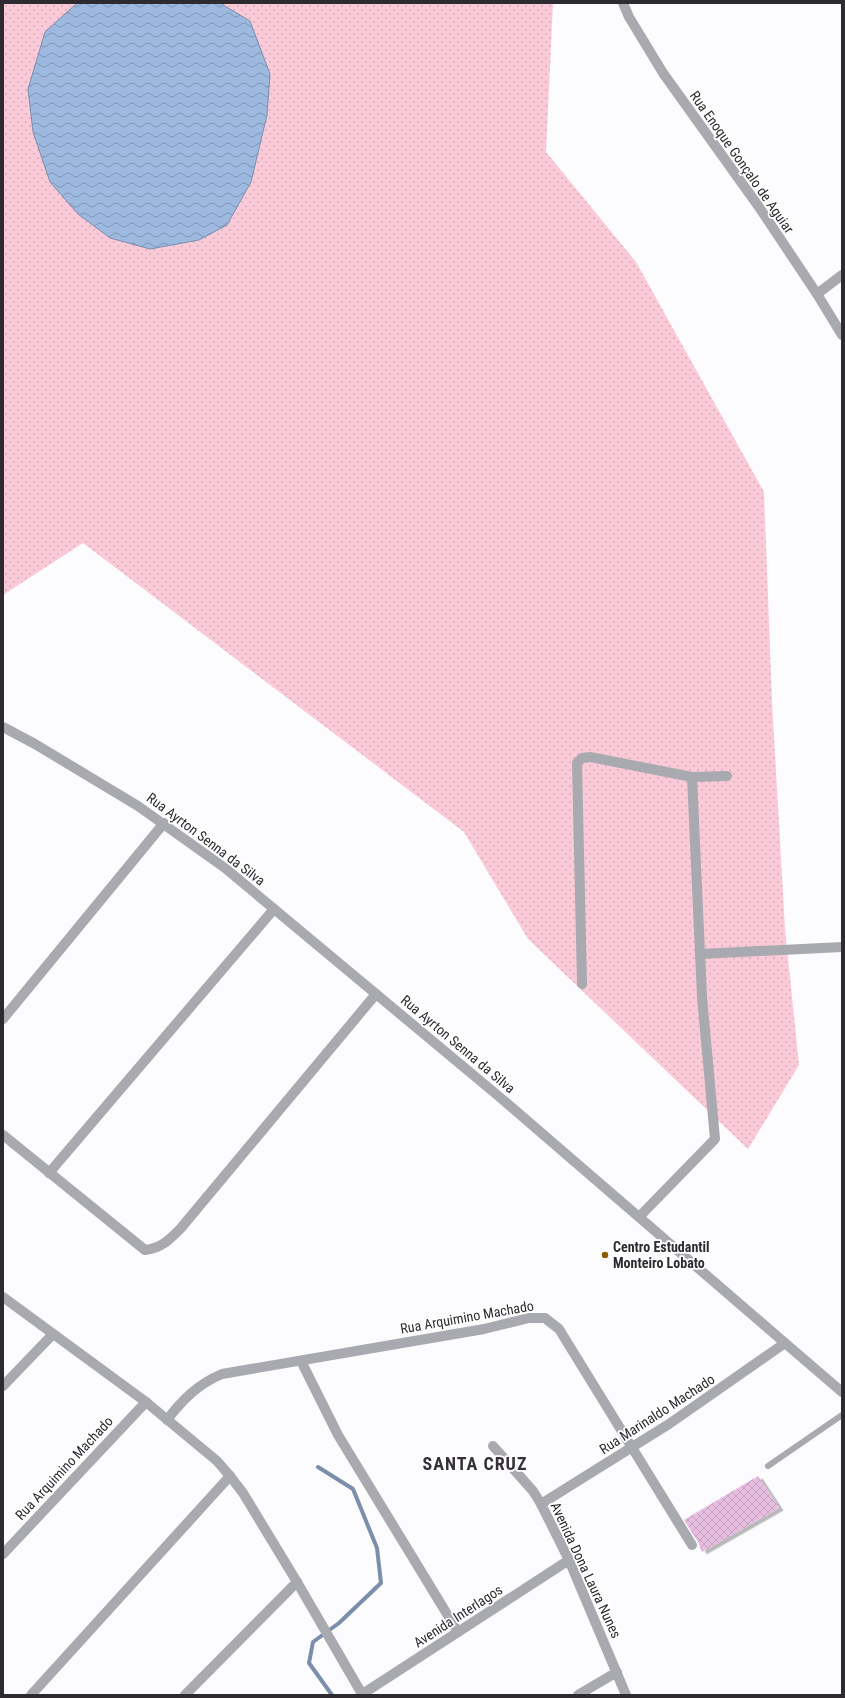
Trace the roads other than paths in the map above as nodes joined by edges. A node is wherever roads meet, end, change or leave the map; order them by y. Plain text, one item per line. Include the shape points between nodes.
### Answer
1 (623, 3) edge
2 (842, 275) edge
3 (817, 294) junction
4 (842, 335) edge
5 (3, 727) edge
6 (727, 776) dead end
7 (692, 777) junction
8 (164, 823) junction
9 (274, 909) junction
10 (842, 947) edge
11 (700, 954) junction
12 (582, 984) dead end
13 (376, 994) junction
14 (3, 1019) edge
15 (3, 1135) edge
16 (49, 1173) junction
17 (640, 1216) junction
18 (3, 1297) edge
19 (53, 1334) junction
20 (785, 1343) junction
21 (301, 1361) junction
22 (3, 1386) edge
23 (842, 1392) edge
24 (146, 1402) junction
25 (842, 1415) edge
26 (167, 1420) junction
27 (493, 1446) dead end
28 (632, 1448) junction
29 (768, 1466) dead end
30 (230, 1476) junction
31 (542, 1504) junction
32 (692, 1545) dead end
33 (3, 1554) edge
34 (569, 1560) junction
35 (297, 1582) junction
36 (458, 1632) junction
37 (617, 1672) junction
38 (31, 1695) edge
39 (185, 1695) edge
40 (362, 1695) edge
41 (578, 1695) edge
42 (626, 1695) edge

1 - 3 street, Rua Enoque Gonçalo de Aguiar via 663,73
2 - 3 street
3 - 4 street, Rua Enoque Gonçalo de Aguiar
5 - 8 street, Rua Ayrton Senna da Silva via 36,744
6 - 7 street
7 - 11 street
7 - 12 street via 590,757 582,758 577,763
8 - 9 street, Rua Ayrton Senna da Silva via 225,868
8 - 14 street
9 - 13 street, Rua Ayrton Senna da Silva
9 - 16 street
10 - 11 street
11 - 17 street via 715,1138
13 - 16 street via 181,1228 157,1248 145,1250
13 - 17 street, Rua Ayrton Senna da Silva
15 - 16 street
17 - 20 street, Rua Ayrton Senna da Silva
18 - 19 street
19 - 22 street
19 - 24 street
20 - 23 street, Rua Ayrton Senna da Silva
20 - 28 street, Rua Marinaldo Machado
21 - 26 street, Rua Arquimino Machado via 222,1374 210,1379 195,1389
21 - 28 street, Rua Arquimino Machado via 484,1329 529,1318 546,1318 559,1329
21 - 36 street via 338,1435
24 - 26 street
24 - 33 street, Rua Arquimino Machado
25 - 29 lane
26 - 30 street
27 - 31 street, Avenida Dona Laura Nunes
28 - 31 street, Rua Marinaldo Machado
28 - 32 street, Rua Arquimino Machado
30 - 35 street
30 - 38 street
31 - 34 street, Avenida Dona Laura Nunes
34 - 36 street, Avenida Interlagos
34 - 37 street, Avenida Dona Laura Nunes
35 - 39 street
35 - 40 street
36 - 40 street, Avenida Interlagos
37 - 41 street
37 - 42 street, Avenida Dona Laura Nunes

